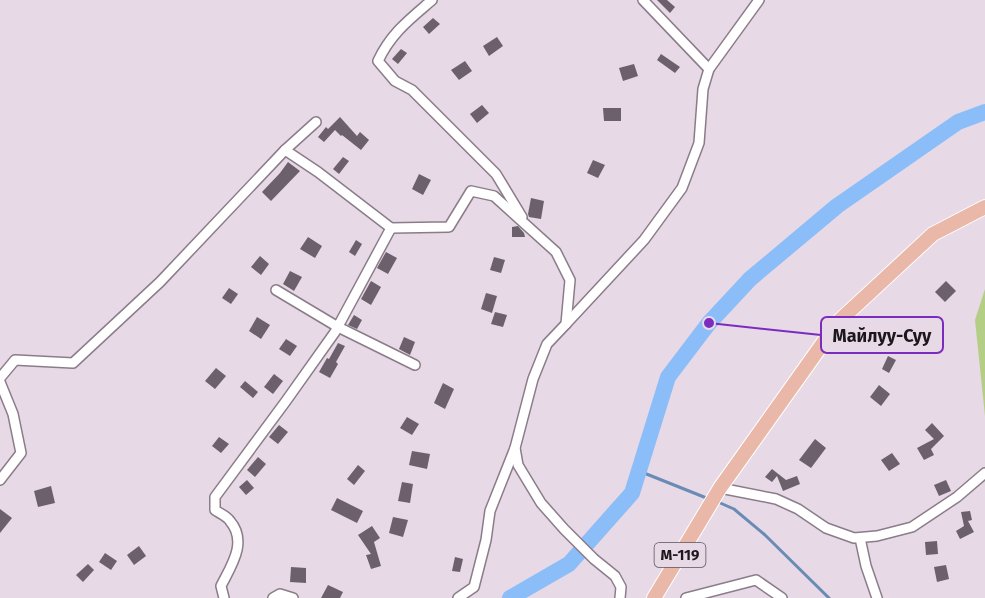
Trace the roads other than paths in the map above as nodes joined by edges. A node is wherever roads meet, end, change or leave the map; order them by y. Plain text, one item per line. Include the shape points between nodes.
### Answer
1 (432, 0) edge
2 (643, 0) edge
3 (759, 0) edge
4 (709, 69) junction
5 (316, 122) dead end
6 (285, 150) junction
7 (985, 207) edge
8 (527, 226) junction
9 (391, 228) junction
10 (276, 290) dead end
11 (566, 324) junction
12 (338, 327) junction
13 (415, 366) dead end
14 (0, 380) edge
15 (3, 399) edge
16 (516, 448) junction
17 (985, 473) edge
18 (0, 480) edge
19 (718, 491) junction
20 (860, 538) junction
21 (224, 598) edge
22 (273, 598) edge
23 (293, 598) edge
24 (458, 598) edge
25 (621, 598) edge
26 (654, 598) edge
27 (686, 598) edge
28 (782, 598) edge
29 (877, 598) edge

1 - 8 street via 385,45 378,61 496,174
2 - 4 street
3 - 4 street
4 - 11 street via 703,89 699,143 682,188 644,240
5 - 6 street
6 - 9 street
6 - 14 street via 160,282 73,363 15,360
7 - 19 main road, М-119 via 933,234 838,322
8 - 9 street via 494,196 471,191 449,227
8 - 11 street via 556,252 570,280
9 - 12 street
10 - 12 street
11 - 16 street via 547,344 533,379
12 - 13 street
12 - 21 street via 215,497 215,510 230,520 238,536 237,555 221,586
14 - 15 street
15 - 18 street via 13,414 21,453
16 - 24 street via 490,511 474,587
16 - 25 street via 518,465 541,503 615,576
17 - 20 street via 912,527
19 - 20 street via 776,499 826,528
19 - 26 main road, М-119
20 - 29 street
22 - 23 street via 280,594
27 - 28 street via 756,579

